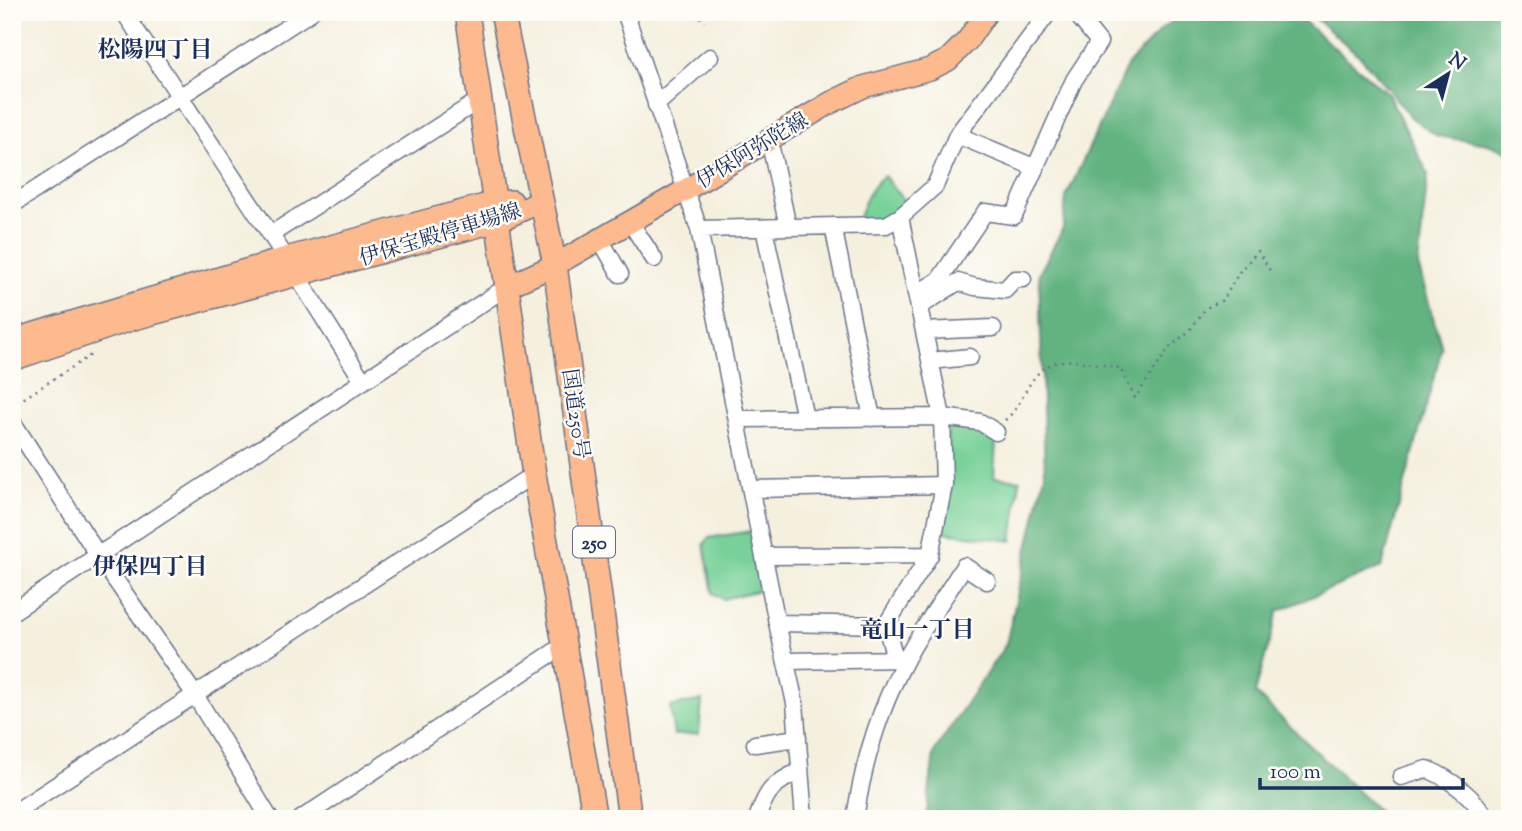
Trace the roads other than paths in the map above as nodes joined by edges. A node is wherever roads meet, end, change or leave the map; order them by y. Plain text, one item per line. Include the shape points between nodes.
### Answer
1 (124, 12) edge
2 (311, 12) edge
3 (467, 12) edge
4 (502, 12) edge
5 (625, 12) edge
6 (987, 12) edge
7 (1049, 12) edge
8 (1075, 12) edge
9 (710, 57) dead end
10 (178, 96) junction
11 (481, 99) junction
12 (656, 105) junction
13 (957, 135) junction
14 (769, 139) junction
15 (1036, 168) junction
16 (684, 191) junction
17 (542, 201) junction
18 (12, 205) edge
19 (497, 211) junction
20 (900, 217) junction
21 (630, 222) junction
22 (833, 226) junction
23 (788, 227) junction
24 (764, 228) junction
25 (699, 229) junction
26 (271, 235) junction
27 (600, 239) junction
28 (653, 259) dead end
29 (555, 265) junction
30 (291, 267) junction
31 (620, 274) dead end
32 (1023, 279) dead end
33 (508, 286) junction
34 (918, 300) junction
35 (993, 328) dead end
36 (924, 331) junction
37 (12, 340) edge
38 (970, 357) dead end
39 (12, 360) edge
40 (930, 361) junction
41 (363, 381) junction
42 (942, 417) junction
43 (805, 418) junction
44 (872, 418) junction
45 (737, 419) junction
46 (12, 421) edge
47 (996, 432) dead end
48 (534, 474) junction
49 (944, 485) junction
50 (752, 489) junction
51 (98, 555) junction
52 (930, 555) junction
53 (765, 556) junction
54 (986, 581) dead end
55 (12, 612) edge
56 (777, 623) junction
57 (886, 625) junction
58 (566, 644) junction
59 (901, 659) junction
60 (787, 661) junction
61 (195, 695) junction
62 (798, 738) junction
63 (755, 744) dead end
64 (800, 771) junction
65 (1401, 778) dead end
66 (12, 814) edge
67 (270, 819) edge
68 (301, 819) edge
69 (595, 819) edge
70 (631, 819) edge
71 (757, 819) edge
72 (804, 819) edge
73 (855, 819) edge
74 (1487, 819) edge

1 - 10 street
2 - 10 street
3 - 11 highway, 250
4 - 17 highway, 国道250号 / 250
5 - 12 street
6 - 14 main road, 伊保阿弥陀線 via 947,60 863,88
7 - 13 street
8 - 15 street via 1099,43 1074,79
9 - 12 street
10 - 18 street
10 - 26 street
11 - 19 highway, 250
11 - 26 street
12 - 16 street
13 - 15 street
13 - 20 street via 935,186
14 - 16 main road, 伊保阿弥陀線
14 - 23 street
15 - 34 street via 1014,216 985,212 939,280
16 - 21 main road, 伊保阿弥陀線
16 - 25 street
17 - 19 main road, 伊保宝殿停車場線
17 - 29 highway, 国道250号 / 250
19 - 30 main road, 伊保宝殿停車場線
19 - 33 highway, 250
20 - 22 street via 886,225
20 - 34 street
21 - 27 main road, 伊保阿弥陀線
21 - 28 street
22 - 23 street
22 - 44 street
23 - 24 street
24 - 25 street
24 - 43 street
25 - 45 street
26 - 30 street
27 - 29 main road, 伊保阿弥陀線
27 - 31 street
29 - 33 main road, 伊保阿弥陀線
29 - 70 highway, 国道250号 / 250
30 - 37 main road, 伊保宝殿停車場線
30 - 39 main road, 伊保宝殿停車場線
30 - 41 street
32 - 34 street via 1015,279 1004,290 958,282
33 - 41 street
33 - 48 highway, 250
34 - 36 street
35 - 36 street
36 - 40 street
38 - 40 street
40 - 42 street
41 - 51 street
42 - 44 street
42 - 47 street via 981,422
42 - 49 street
43 - 44 street
43 - 45 street
45 - 50 street
46 - 51 street
48 - 58 highway, 250
48 - 61 street
49 - 50 street
49 - 52 street
50 - 53 street
51 - 55 street
51 - 61 street
52 - 53 street
52 - 57 street
53 - 56 street
54 - 59 street via 964,566
56 - 57 street
56 - 60 street
57 - 59 street
58 - 68 street
58 - 69 highway, 250
59 - 60 street
59 - 73 street via 861,778
60 - 62 street
61 - 66 street
61 - 67 street
62 - 63 street
62 - 64 street
64 - 71 street via 780,780 765,797
64 - 72 street
65 - 74 street via 1427,769 1437,773 1467,794

